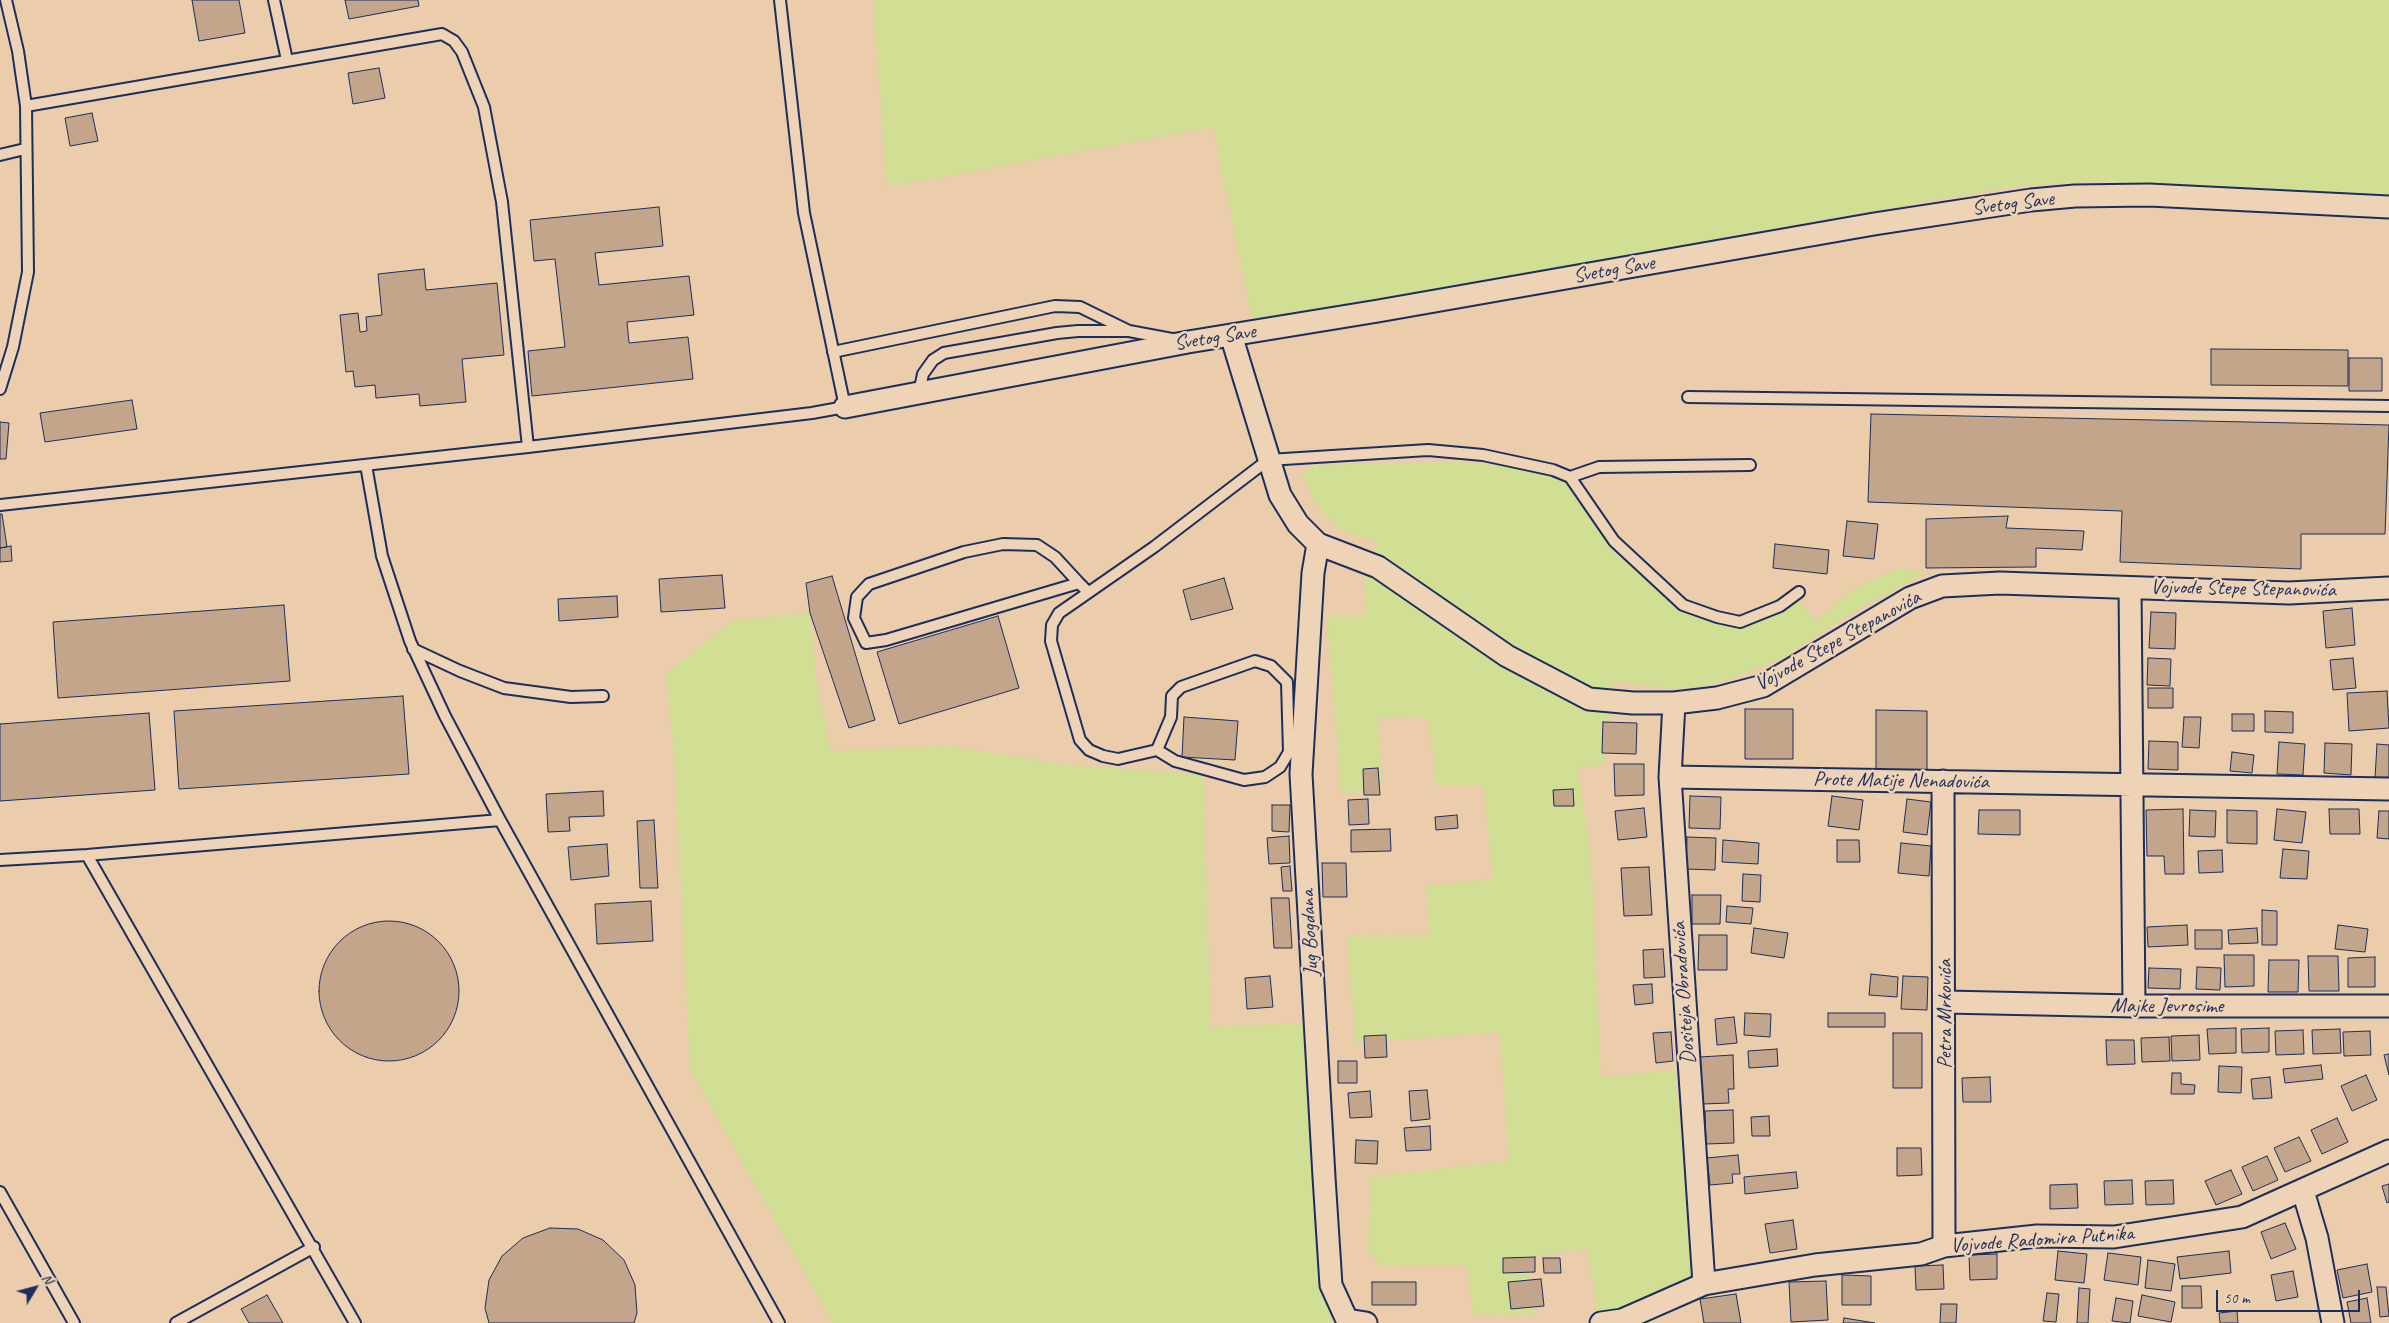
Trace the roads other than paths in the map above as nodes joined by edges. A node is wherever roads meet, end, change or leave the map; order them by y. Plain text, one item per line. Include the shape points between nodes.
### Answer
1 (6, 0) edge
2 (274, 0) edge
3 (780, 0) edge
4 (287, 60) junction
5 (26, 106) junction
6 (25, 149) junction
7 (0, 155) edge
8 (2389, 207) edge
9 (1129, 332) junction
10 (1231, 335) junction
11 (1188, 342) junction
12 (833, 352) junction
13 (0, 389) edge
14 (919, 394) junction
15 (1688, 397) dead end
16 (2389, 406) edge
17 (845, 407) junction
18 (528, 447) junction
19 (1268, 460) junction
20 (366, 465) junction
21 (1750, 465) dead end
22 (1570, 477) junction
23 (0, 505) edge
24 (1318, 544) junction
25 (1079, 583) junction
26 (2130, 588) junction
27 (2389, 588) edge
28 (1088, 592) junction
29 (1799, 592) dead end
30 (414, 648) junction
31 (604, 696) dead end
32 (1674, 702) junction
33 (1157, 750) junction
34 (1670, 777) junction
35 (1943, 781) junction
36 (2132, 785) junction
37 (2389, 789) edge
38 (500, 820) junction
39 (87, 854) junction
40 (0, 860) edge
41 (1945, 1002) junction
42 (2134, 1006) junction
43 (2389, 1006) edge
44 (2389, 1151) edge
45 (2303, 1191) junction
46 (0, 1192) edge
47 (1944, 1246) junction
48 (314, 1248) junction
49 (1704, 1284) junction
50 (1357, 1322) edge
51 (1622, 1322) edge
52 (74, 1323) edge
53 (176, 1323) edge
54 (355, 1323) edge
55 (779, 1323) edge
56 (1601, 1323) edge
57 (2334, 1323) edge

1 - 5 lane
2 - 4 lane
3 - 12 lane via 804,213
4 - 5 lane
4 - 18 lane via 442,34 454,41 462,52 484,107 502,202
5 - 6 lane
6 - 7 lane
6 - 13 lane via 28,272 13,347
8 - 10 street, Svetog Save via 2148,195 2031,200
9 - 11 lane
9 - 12 lane via 1080,307 1055,306
9 - 14 lane via 1057,333 944,353 933,360 923,374
10 - 11 street, Svetog Save
10 - 19 street, Vojvode Stepe Stepanovića
11 - 14 street, Svetog Save
12 - 17 lane
14 - 17 street, Svetog Save
15 - 16 lane
17 - 18 lane
18 - 20 lane
19 - 22 lane via 1428,450 1482,455 1553,470
19 - 24 street, Vojvode Stepe Stepanovića via 1280,495 1298,524
19 - 28 lane via 1154,547
20 - 23 lane
20 - 30 lane via 382,556
21 - 22 lane via 1599,467
22 - 29 lane via 1614,541 1683,606 1740,622 1780,606
24 - 32 street, Vojvode Stepe Stepanovića via 1378,567 1507,656 1589,699
24 - 50 street, Jug Bogdana via 1301,774 1331,1285
25 - 25 lane via 1055,557 1037,544 1003,544 964,552 869,584 857,597 854,618 866,643 886,640
25 - 28 lane
26 - 27 street, Vojvode Stepe Stepanovića via 2288,593
26 - 32 street, Vojvode Stepe Stepanovića via 2000,583 1942,586 1910,598 1763,686 1717,698
26 - 36 street
28 - 33 lane via 1059,613 1052,625 1051,640 1080,740 1089,750 1118,759
30 - 31 lane via 504,688 572,697
30 - 38 lane via 445,716
32 - 34 street, Dositeja Obradovića
33 - 33 lane via 1174,760 1244,780 1265,777 1280,767 1289,752 1287,682 1271,666 1254,660 1181,687 1172,696 1170,717
34 - 35 street, Prote Matije Nenadovića
34 - 49 street, Dositeja Obradovića
35 - 36 street, Prote Matije Nenadovića
35 - 41 street, Petra Mrkovića
36 - 37 street, Prote Matije Nenadovića
36 - 42 street
38 - 39 lane
38 - 55 lane
39 - 40 lane
39 - 48 lane
41 - 42 street, Majke Jevrosime
41 - 47 street, Petra Mrkovića
42 - 43 street, Majke Jevrosime
44 - 45 street, Vojvode Radomira Putnika
45 - 47 street, Vojvode Radomira Putnika via 2242,1217 2114,1237 2037,1236
45 - 57 street via 2317,1238
46 - 52 lane
47 - 49 street, Vojvode Radomira Putnika via 1921,1254 1815,1265
48 - 53 lane
48 - 54 lane
49 - 51 street, Vojvode Radomira Putnika
51 - 56 street, Vojvode Radomira Putnika

